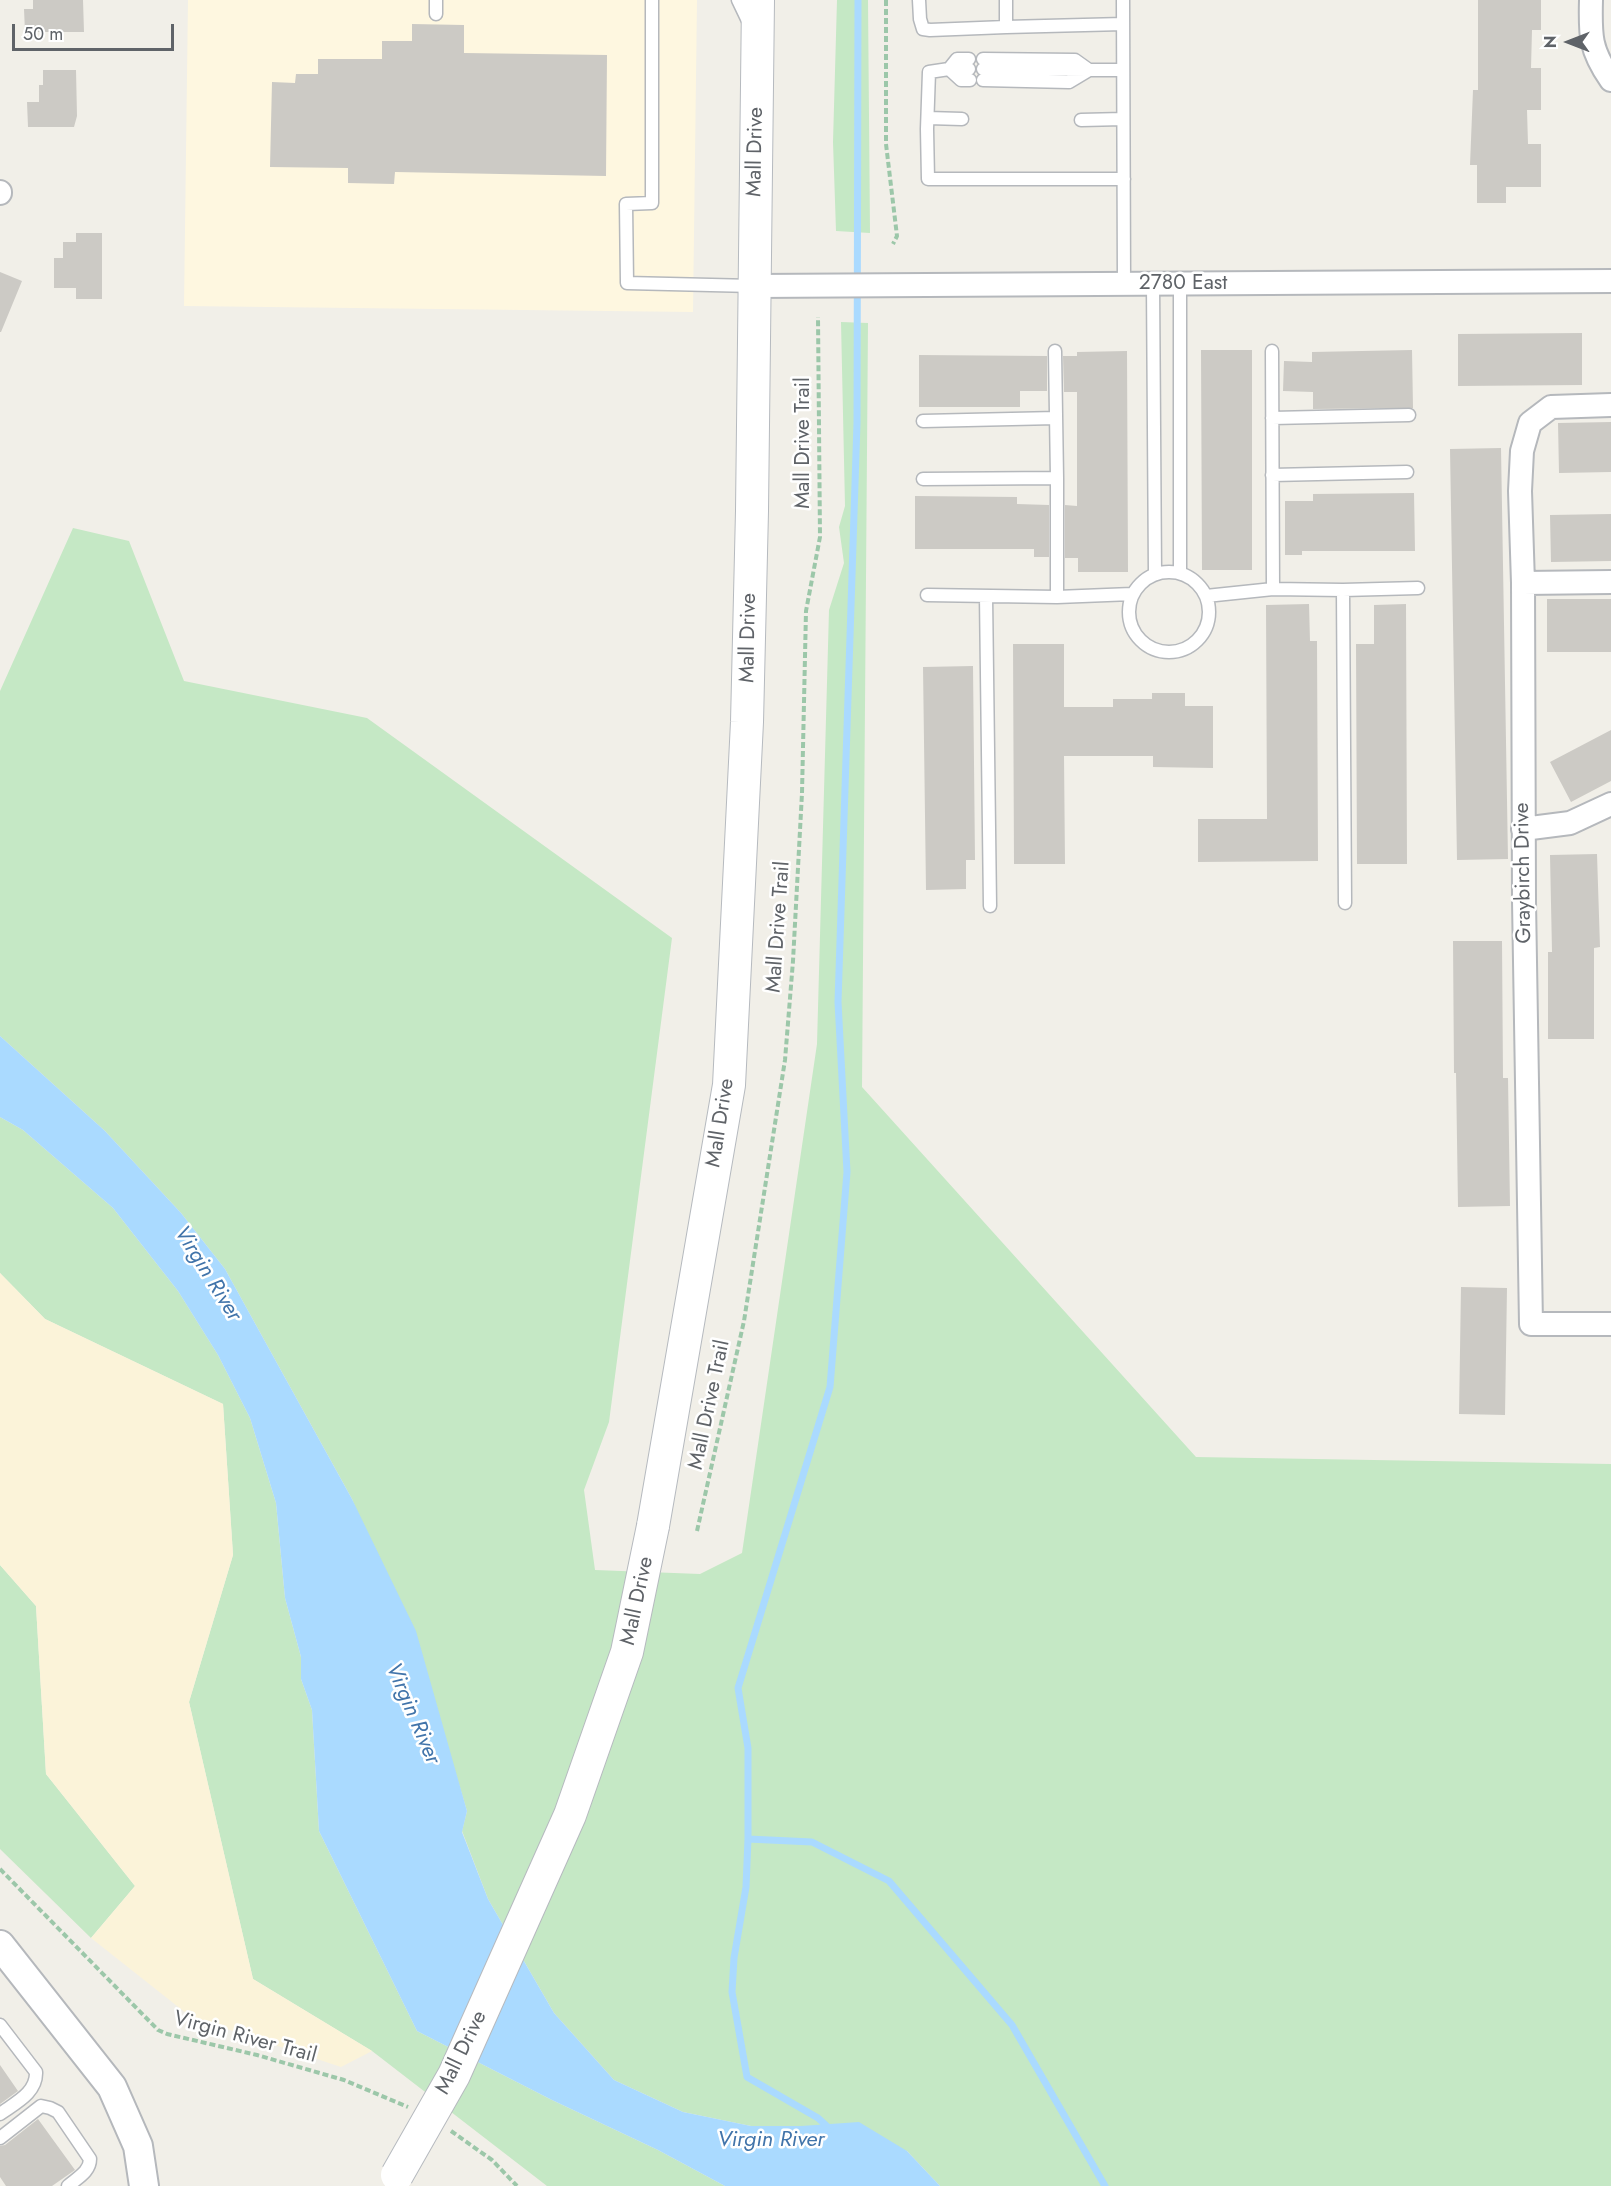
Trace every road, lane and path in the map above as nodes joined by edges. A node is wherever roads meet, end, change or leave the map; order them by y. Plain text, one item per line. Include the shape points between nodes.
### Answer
1 (436, 0) edge
2 (652, 0) edge
3 (738, 0) edge
4 (758, 0) edge
5 (886, 0) edge
6 (919, 0) edge
7 (1006, 0) edge
8 (1123, 0) edge
9 (1591, 0) edge
10 (436, 14) dead end
11 (1123, 24) junction
12 (1006, 27) junction
13 (758, 41) junction
14 (976, 69) junction
15 (1089, 70) junction
16 (1123, 70) junction
17 (1611, 80) edge
18 (928, 118) junction
19 (962, 119) dead end
20 (1123, 119) junction
21 (1081, 120) dead end
22 (1124, 179) junction
23 (893, 244) dead end
24 (1611, 281) edge
25 (1124, 284) junction
26 (1153, 284) junction
27 (1180, 284) junction
28 (754, 286) junction
29 (818, 317) dead end
30 (1055, 351) dead end
31 (1272, 351) dead end
32 (1611, 405) edge
33 (1409, 415) dead end
34 (1056, 418) junction
35 (1272, 418) junction
36 (923, 421) dead end
37 (1407, 472) dead end
38 (1272, 475) junction
39 (1057, 478) junction
40 (923, 479) dead end
41 (1180, 573) junction
42 (1155, 574) junction
43 (1611, 582) edge
44 (1523, 583) junction
45 (1418, 588) dead end
46 (1273, 589) junction
47 (1343, 590) junction
48 (1132, 594) junction
49 (927, 595) dead end
50 (987, 596) junction
51 (1206, 596) junction
52 (1057, 597) junction
53 (1611, 804) edge
54 (1523, 829) junction
55 (1345, 903) dead end
56 (990, 906) dead end
57 (1611, 1324) edge
58 (697, 1531) dead end
59 (0, 1869) edge
60 (0, 1945) edge
61 (0, 2025) edge
62 (410, 2108) dead end
63 (0, 2114) edge
64 (449, 2130) dead end
65 (0, 2138) edge
66 (393, 2181) edge
67 (68, 2186) edge
68 (144, 2186) edge
69 (517, 2186) edge

1 - 10 lane
2 - 28 lane via 652,203 626,204 627,283
3 - 13 lane
4 - 13 main road, Mall Drive
5 - 23 path via 886,144 897,236
6 - 12 lane via 923,29
7 - 12 lane
8 - 11 lane
9 - 17 street via 1590,35 1598,61
11 - 12 lane
11 - 16 lane
13 - 28 main road, Mall Drive
14 - 15 lane via 1075,60
14 - 15 lane via 1069,82
14 - 18 lane via 929,72
15 - 16 lane
16 - 20 lane
18 - 19 lane
18 - 22 lane via 928,179
20 - 21 lane
20 - 22 lane
22 - 25 lane
24 - 27 street, 2780 East
25 - 26 street, 2780 East
25 - 28 street, 2780 East
26 - 27 street, 2780 East
26 - 42 lane
27 - 41 lane
28 - 66 main road, Mall Drive, bridge via 747,722 729,1085 653,1526 627,1653 570,1815 454,2075
29 - 58 path, Mall Drive Trail via 819,537 806,611 801,815 785,1060 744,1321
30 - 34 lane
31 - 35 lane
32 - 44 street, Graybirch Drive via 1551,407 1530,423 1522,451 1520,491
33 - 35 lane
34 - 36 lane
34 - 39 lane
35 - 38 lane
37 - 38 lane
38 - 46 lane
39 - 40 lane
39 - 52 lane
41 - 42 lane
41 - 51 lane via 1191,578
42 - 48 lane
43 - 44 street
44 - 54 street, Graybirch Drive
45 - 47 lane
46 - 47 lane
46 - 51 lane
47 - 55 lane
48 - 51 lane via 1128,607 1134,633 1155,650 1167,652 1181,650 1202,635 1208,623
48 - 52 lane
49 - 50 lane
50 - 52 lane
50 - 56 lane
53 - 54 street via 1570,823
54 - 57 street, Graybirch Drive via 1531,1324
59 - 62 path, Virgin River Trail via 158,2030 344,2080
60 - 68 street via 112,2087 138,2146
61 - 63 lane via 36,2072 36,2081 32,2089
64 - 69 path via 492,2160
65 - 67 lane via 41,2106 58,2112 90,2159 90,2166

